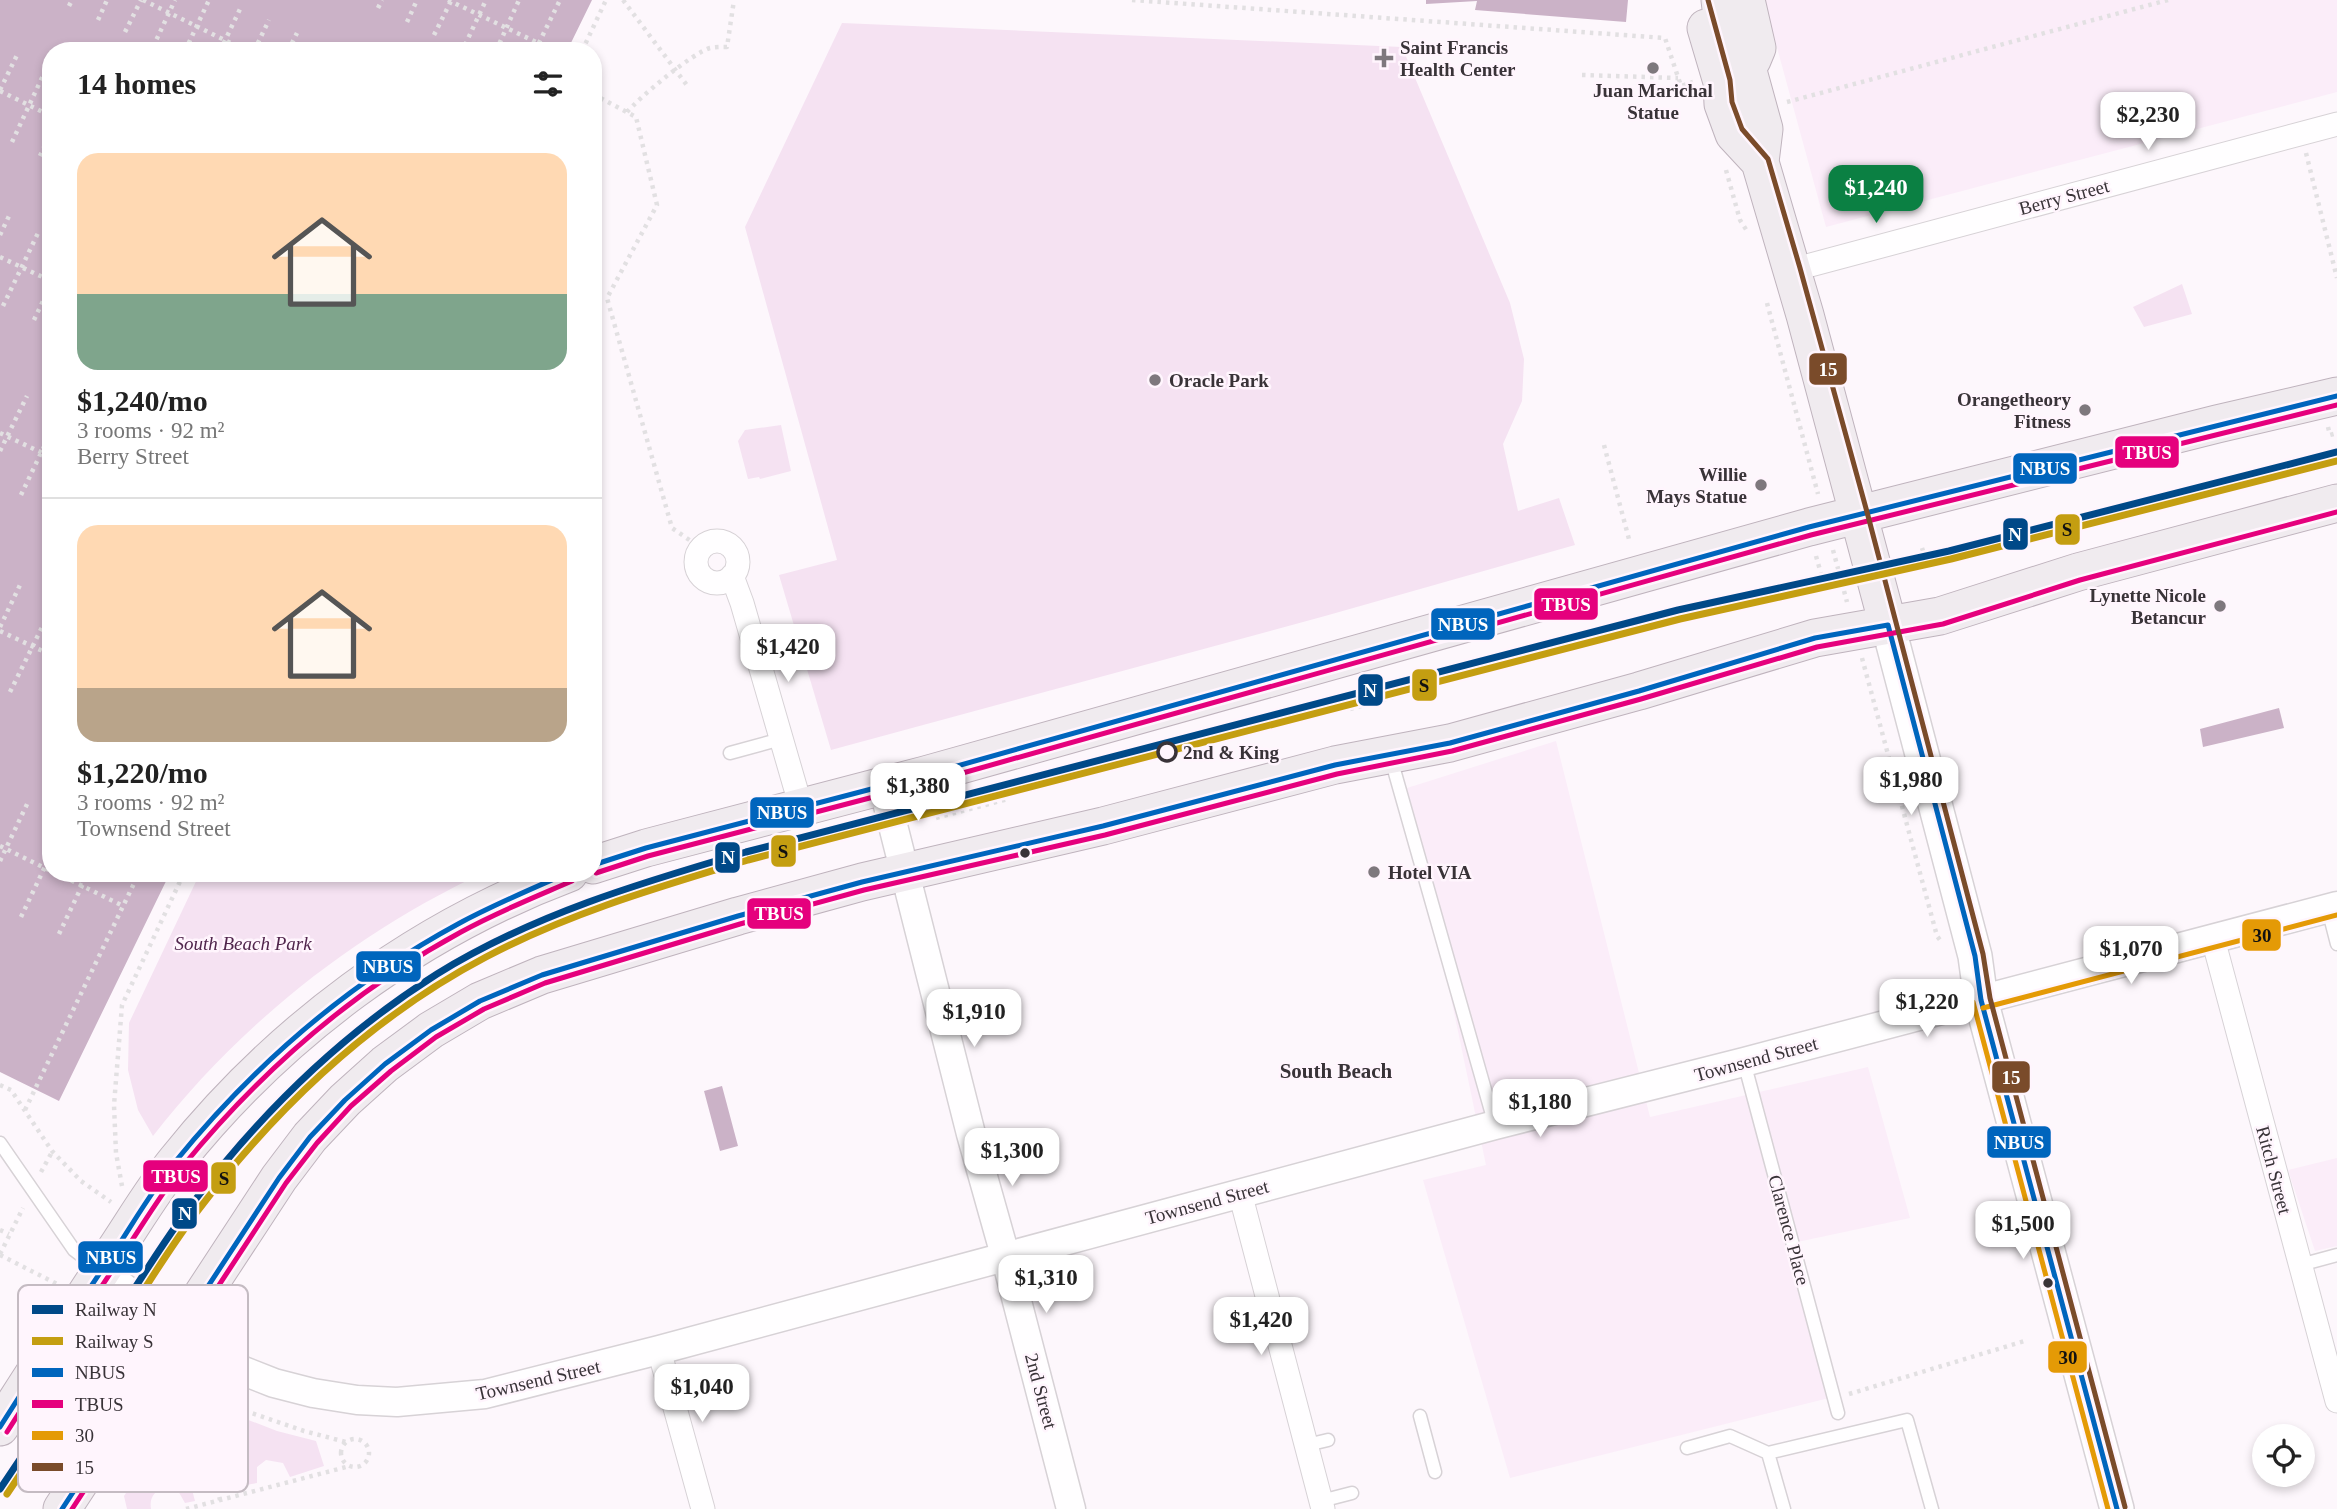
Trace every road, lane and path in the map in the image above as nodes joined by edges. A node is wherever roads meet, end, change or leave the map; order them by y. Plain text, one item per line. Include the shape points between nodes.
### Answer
1 (107, 0) edge
2 (142, 0) edge
3 (175, 0) edge
4 (209, 0) edge
5 (382, 0) edge
6 (417, 0) edge
7 (450, 0) edge
8 (486, 0) edge
9 (519, 0) edge
10 (560, 0) edge
11 (606, 0) edge
12 (623, 0) edge
13 (734, 0) edge
14 (1132, 0) edge
15 (1699, 0) edge
16 (1720, 0) edge
17 (1746, 0) edge
18 (2168, 0) edge
19 (241, 7) dead end
20 (378, 8) dead end
21 (97, 20) dead end
22 (269, 20) dead end
23 (407, 22) dead end
24 (125, 32) dead end
25 (297, 33) dead end
26 (434, 35) dead end
27 (155, 42) edge
28 (189, 42) edge
29 (224, 42) edge
30 (228, 42) edge
31 (258, 42) edge
32 (292, 42) edge
33 (466, 42) edge
34 (500, 42) edge
35 (536, 42) edge
36 (539, 42) edge
37 (586, 42) edge
38 (18, 52) dead end
39 (676, 70) junction
40 (1748, 71) junction
41 (1582, 75) dead end
42 (42, 78) edge
43 (1678, 78) junction
44 (1681, 86) dead end
45 (690, 88) dead end
46 (0, 90) edge
47 (602, 99) edge
48 (1794, 100) dead end
49 (42, 111) edge
50 (627, 112) junction
51 (2337, 124) edge
52 (2301, 134) junction
53 (12, 142) dead end
54 (42, 152) edge
55 (40, 156) dead end
56 (1742, 164) junction
57 (9, 216) dead end
58 (39, 231) dead end
59 (0, 235) edge
60 (1751, 242) dead end
61 (0, 257) edge
62 (1792, 270) junction
63 (42, 278) edge
64 (2337, 278) edge
65 (1765, 295) dead end
66 (42, 302) edge
67 (4, 306) dead end
68 (34, 320) dead end
69 (27, 396) dead end
70 (2332, 411) edge
71 (0, 433) edge
72 (2337, 433) edge
73 (1604, 445) dead end
74 (0, 451) edge
75 (42, 451) edge
76 (42, 453) edge
77 (21, 495) dead end
78 (2337, 503) edge
79 (1834, 531) junction
80 (1630, 542) dead end
81 (701, 548) joint
82 (1822, 577) dead end
83 (20, 586) dead end
84 (42, 627) edge
85 (1872, 628) junction
86 (0, 629) edge
87 (42, 650) edge
88 (10, 692) dead end
89 (1411, 692) dead end
90 (1350, 709) dead end
91 (781, 739) junction
92 (730, 753) dead end
93 (1390, 755) junction
94 (883, 786) junction
95 (1007, 799) dead end
96 (29, 800) dead end
97 (801, 807) junction
98 (936, 818) dead end
99 (0, 846) edge
100 (0, 861) edge
101 (602, 862) edge
102 (42, 867) edge
103 (42, 872) edge
104 (905, 872) junction
105 (75, 882) edge
106 (85, 882) edge
107 (135, 882) edge
108 (180, 882) edge
109 (548, 882) edge
110 (124, 906) junction
111 (2332, 908) edge
112 (20, 916) dead end
113 (59, 934) dead end
114 (2213, 939) junction
115 (1943, 943) dead end
116 (2337, 944) edge
117 (1981, 1000) junction
118 (1744, 1062) junction
119 (0, 1085) edge
120 (25, 1111) junction
121 (1495, 1125) junction
122 (2, 1151) edge
123 (122, 1187) dead end
124 (1240, 1193) junction
125 (111, 1202) dead end
126 (0, 1230) edge
127 (9, 1234) dead end
128 (0, 1255) edge
129 (1005, 1255) junction
130 (2337, 1255) edge
131 (2300, 1265) junction
132 (102, 1271) junction
133 (60, 1285) dead end
134 (93, 1285) edge
135 (120, 1285) edge
136 (209, 1285) edge
137 (2028, 1340) dead end
138 (659, 1350) junction
139 (2331, 1355) edge
140 (248, 1372) edge
141 (1834, 1398) junction
142 (18, 1399) edge
143 (2337, 1401) edge
144 (248, 1412) edge
145 (1420, 1416) dead end
146 (0, 1427) edge
147 (1842, 1435) junction
148 (346, 1442) junction
149 (1687, 1448) dead end
150 (1768, 1453) junction
151 (349, 1466) junction
152 (1435, 1472) dead end
153 (73, 1492) edge
154 (218, 1492) edge
155 (1352, 1493) dead end
156 (220, 1500) junction
157 (1322, 1505) edge
158 (62, 1509) edge
159 (186, 1509) edge
160 (703, 1509) edge
161 (1071, 1509) edge
162 (1784, 1509) edge
163 (1932, 1509) edge
164 (2116, 1509) edge

1 - 21 path
2 - 24 path
2 - 30 path
3 - 27 path
4 - 28 path
5 - 20 path
6 - 23 path
7 - 26 path
7 - 35 path
8 - 33 path
9 - 34 path
10 - 36 path
11 - 37 path
12 - 39 path
13 - 39 path via 727,47 712,47
14 - 43 path via 1665,38
15 - 56 main road
16 - 40 main road via 1732,47
17 - 40 main road via 1757,48
18 - 48 path
19 - 29 path
22 - 31 path
25 - 32 path
38 - 46 path
39 - 45 path
39 - 50 path
40 - 56 main road via 1764,129
41 - 43 path
42 - 53 path
43 - 44 path
46 - 49 path
47 - 50 path
50 - 81 path via 636,117 657,205 607,298 672,528
51 - 52 street, Berry Street
52 - 62 street, Berry Street
52 - 64 path
54 - 55 path
56 - 60 path via 1740,219
56 - 62 main road
57 - 59 path
58 - 67 path
61 - 63 path
62 - 79 main road
65 - 79 path
66 - 68 path
69 - 74 path
70 - 72 path via 2330,435
70 - 79 main road via 2217,424
71 - 76 path
73 - 80 path
75 - 77 path
78 - 85 main road via 2078,572 1940,616
79 - 82 path
79 - 85 main road
79 - 85 path
79 - 94 main road
81 - 91 street via 715,541 731,545 738,561 732,576
83 - 86 path
84 - 88 path
85 - 93 main road via 1815,638 1639,691
85 - 115 path via 1937,936
85 - 117 main road via 1975,956
86 - 87 path
89 - 90 path
91 - 92 lane
91 - 97 street
93 - 104 main road
93 - 121 lane
94 - 97 main road
94 - 104 street, 2nd Street
95 - 98 path
96 - 100 path
97 - 101 main road
99 - 102 path
103 - 112 path
104 - 129 street, 2nd Street
104 - 136 main road via 542,975 480,1001 431,1030 385,1064 310,1137
105 - 110 path
106 - 113 path
107 - 110 path
108 - 123 path via 122,1005 114,1105
109 - 132 main road via 434,937 384,968 306,1028 231,1099 175,1162
110 - 120 path
111 - 114 street, Townsend Street
111 - 116 lane
114 - 117 street, Townsend Street
114 - 131 street, Ritch Street
117 - 118 street, Townsend Street
117 - 164 main road
118 - 121 street, Townsend Street
118 - 141 lane, Clarence Place
119 - 120 path via 11,1090
120 - 125 path via 52,1151 81,1181
121 - 124 street, Townsend Street
122 - 132 lane via 74,1250
124 - 129 street, Townsend Street
124 - 157 street via 1317,1442
126 - 127 path
128 - 133 path
129 - 138 street, Townsend Street
129 - 161 street, 2nd Street
130 - 131 lane
131 - 139 street, Ritch Street
132 - 134 main road
132 - 135 street, Townsend Street
137 - 141 path
138 - 140 street, Townsend Street via 485,1394 440,1400 357,1400 313,1393
138 - 160 street
139 - 143 street, Ritch Street
141 - 147 lane, Clarence Place
142 - 146 main road
144 - 148 path
145 - 152 lane
147 - 150 lane
147 - 163 lane via 1908,1420
148 - 151 path via 341,1455
148 - 151 path via 360,1439 370,1449 367,1462
149 - 150 lane via 1730,1436
150 - 162 lane
151 - 156 path
153 - 158 main road
154 - 156 path
155 - 157 lane
156 - 159 path

